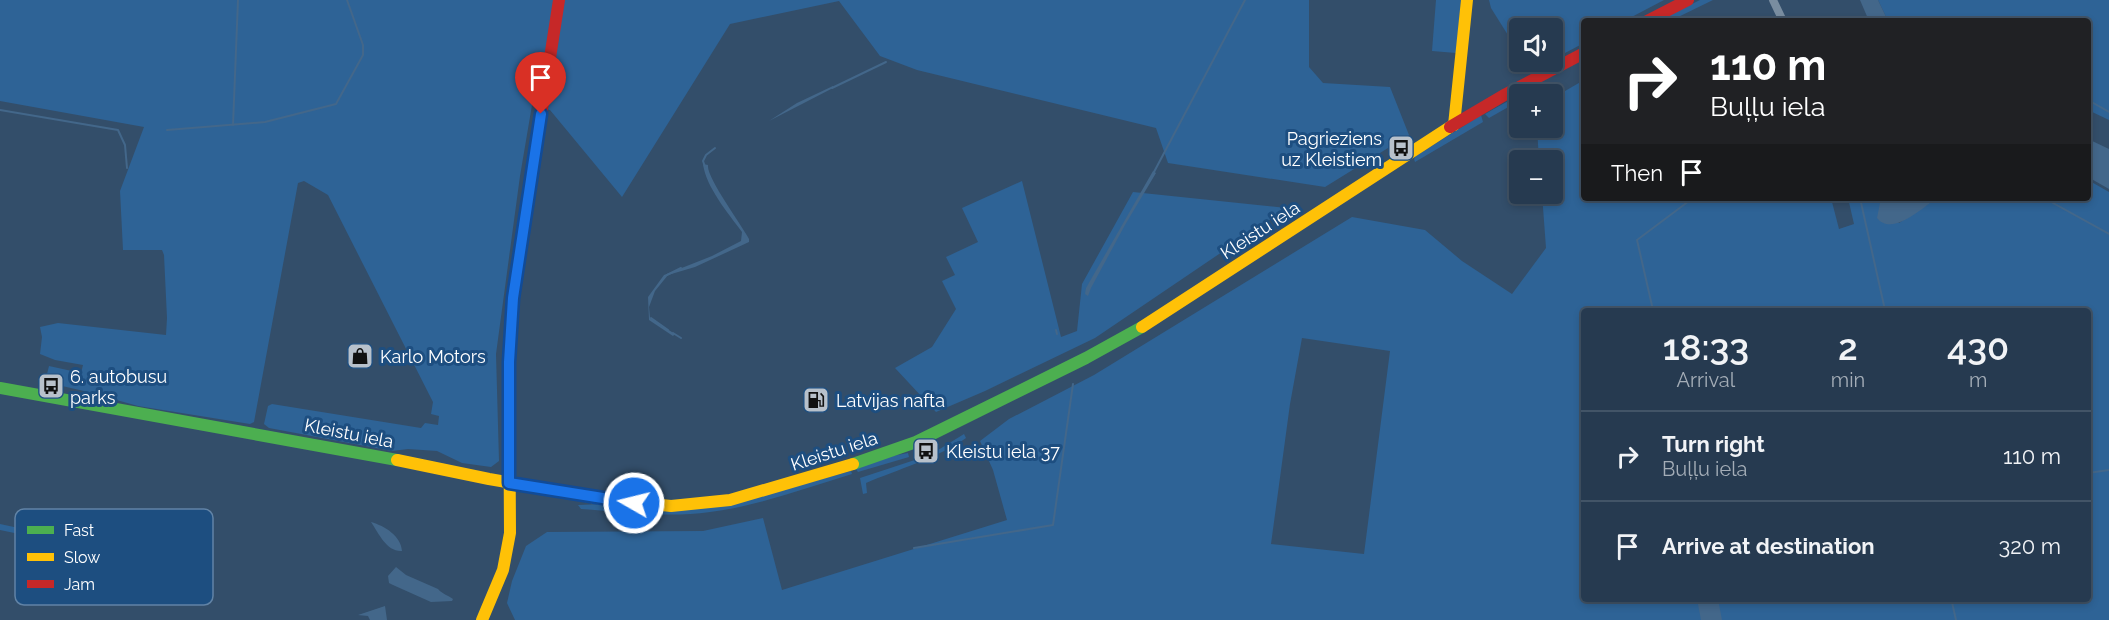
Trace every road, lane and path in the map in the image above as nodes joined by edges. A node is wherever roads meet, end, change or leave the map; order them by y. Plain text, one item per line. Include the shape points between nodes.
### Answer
1 (559, 0) edge
2 (1467, 0) edge
3 (1688, 0) edge
4 (1773, 0) edge
5 (1653, 18) edge
6 (1782, 18) edge
7 (1581, 55) edge
8 (1454, 124) junction
9 (0, 388) edge
10 (509, 483) junction
11 (482, 620) edge

1 - 10 main road via 513,298
2 - 8 main road
3 - 5 main road
4 - 6 street
7 - 8 main road, Kleistu iela
8 - 10 main road, Kleistu iela via 1141,328 916,442 874,458 730,500 693,505 634,503
9 - 10 main road, Kleistu iela
10 - 11 main road via 510,533 503,570

